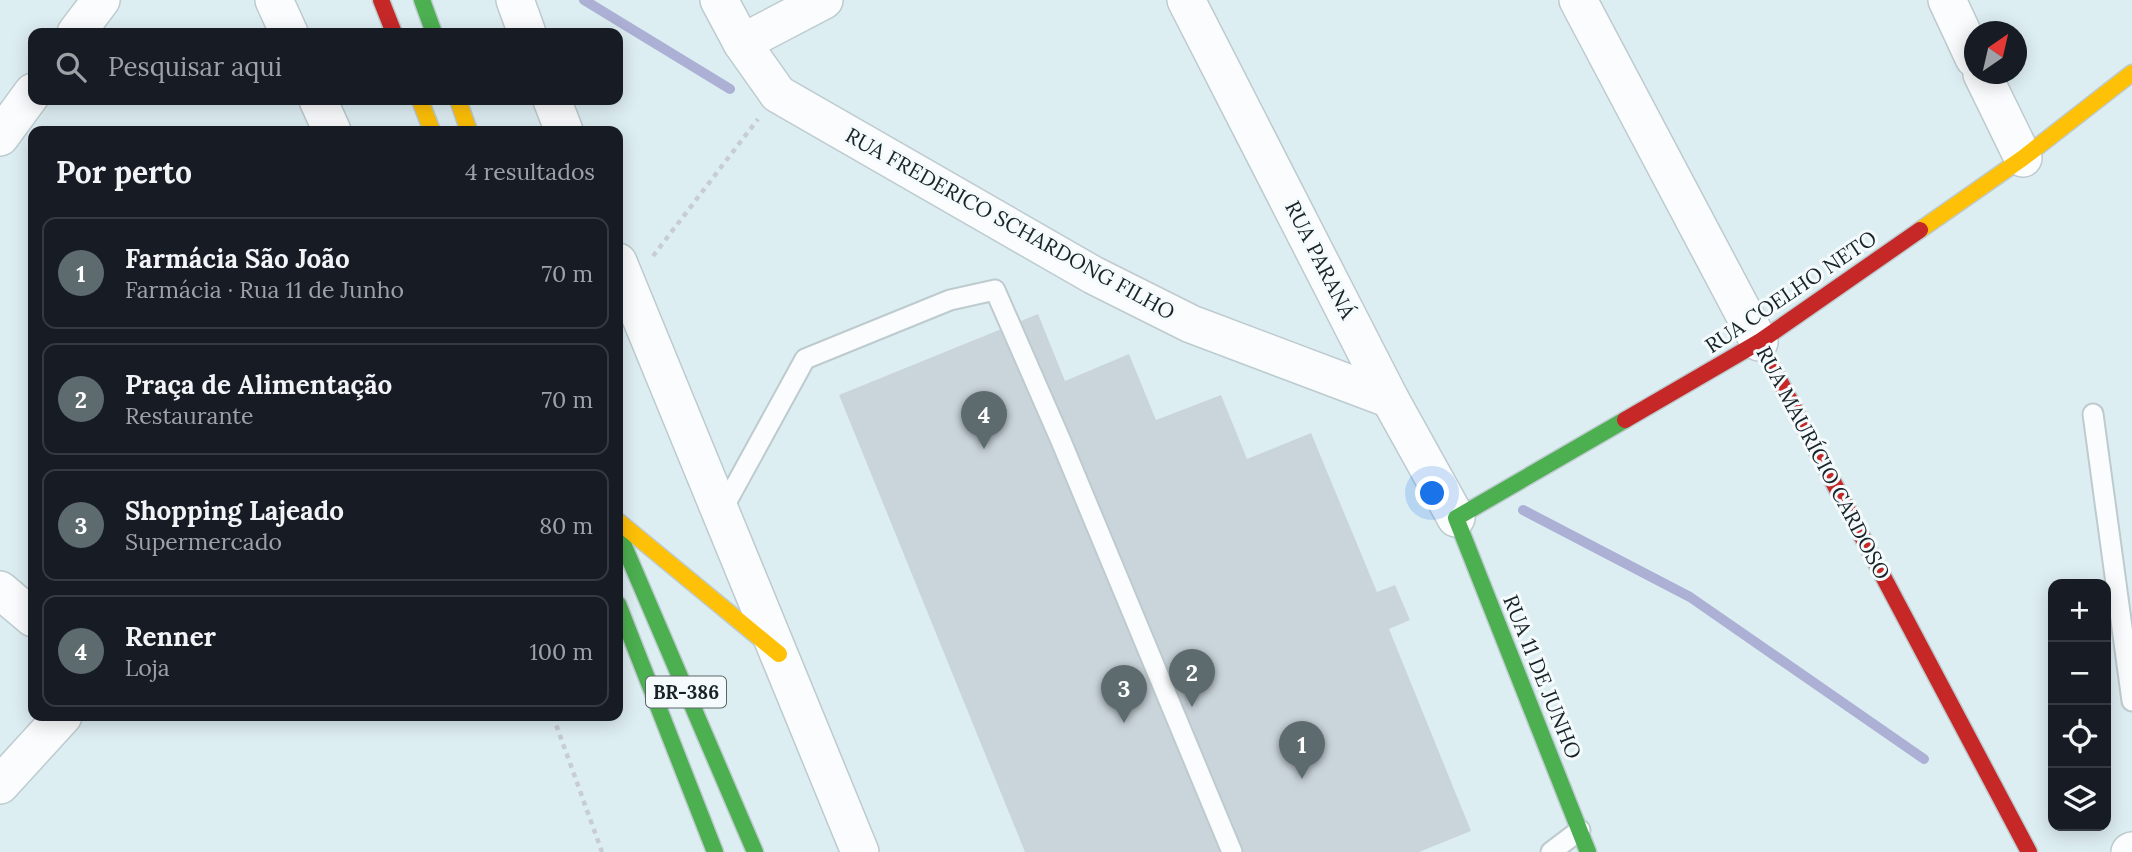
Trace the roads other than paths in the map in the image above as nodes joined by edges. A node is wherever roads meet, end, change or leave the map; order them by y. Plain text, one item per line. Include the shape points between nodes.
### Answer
1 (101, 0) edge
2 (274, 0) edge
3 (381, 0) edge
4 (422, 0) edge
5 (515, 0) edge
6 (719, 0) edge
7 (824, 0) edge
8 (1186, 0) edge
9 (1578, 0) edge
10 (1947, 0) edge
11 (80, 28) edge
12 (287, 28) edge
13 (392, 28) edge
14 (432, 28) edge
15 (525, 28) edge
16 (1964, 35) edge
17 (742, 43) junction
18 (2132, 73) edge
19 (1987, 84) edge
20 (28, 99) edge
21 (320, 105) edge
22 (422, 105) edge
23 (460, 105) edge
24 (554, 105) edge
25 (330, 126) edge
26 (430, 126) edge
27 (467, 126) edge
28 (562, 126) edge
29 (0, 137) edge
30 (2023, 158) junction
31 (623, 274) edge
32 (1759, 342) junction
33 (1390, 399) junction
34 (2093, 414) dead end
35 (721, 512) junction
36 (1456, 518) junction
37 (623, 525) edge
38 (623, 544) edge
39 (0, 590) edge
40 (28, 614) edge
41 (623, 617) edge
42 (779, 653) junction
43 (2132, 701) edge
44 (58, 721) edge
45 (0, 785) edge
46 (1580, 830) junction
47 (715, 852) edge
48 (755, 852) edge
49 (860, 852) edge
50 (1232, 852) edge
51 (1551, 852) edge
52 (1588, 852) edge
53 (2029, 852) edge

1 - 11 street
2 - 12 street
3 - 13 main road
4 - 14 main road
5 - 15 street
6 - 17 street, RUA FREDERICO SCHARDONG FILHO
7 - 17 street
8 - 33 street, RUA PARANÁ
9 - 32 street, RUA MAURÍCIO CARDOSO
10 - 16 street
17 - 33 street, RUA FREDERICO SCHARDONG FILHO via 778,94 1093,275 1191,324
18 - 30 main road, RUA COELHO NETO
19 - 30 street
20 - 29 street
21 - 25 street
22 - 26 main road
23 - 27 main road
24 - 28 street
30 - 32 main road, RUA COELHO NETO
31 - 35 street
32 - 36 main road, RUA COELHO NETO
32 - 53 main road, RUA MAURÍCIO CARDOSO
33 - 36 street, RUA PARANÁ
34 - 43 lane
35 - 42 street
35 - 50 lane via 805,359 950,299 995,290
36 - 46 main road, RUA 11 DE JUNHO
37 - 42 main road
38 - 48 main road, BR-386
39 - 40 street
41 - 47 main road, BR-386
42 - 49 street
44 - 45 street
46 - 51 lane
46 - 52 main road, RUA 11 DE JUNHO

